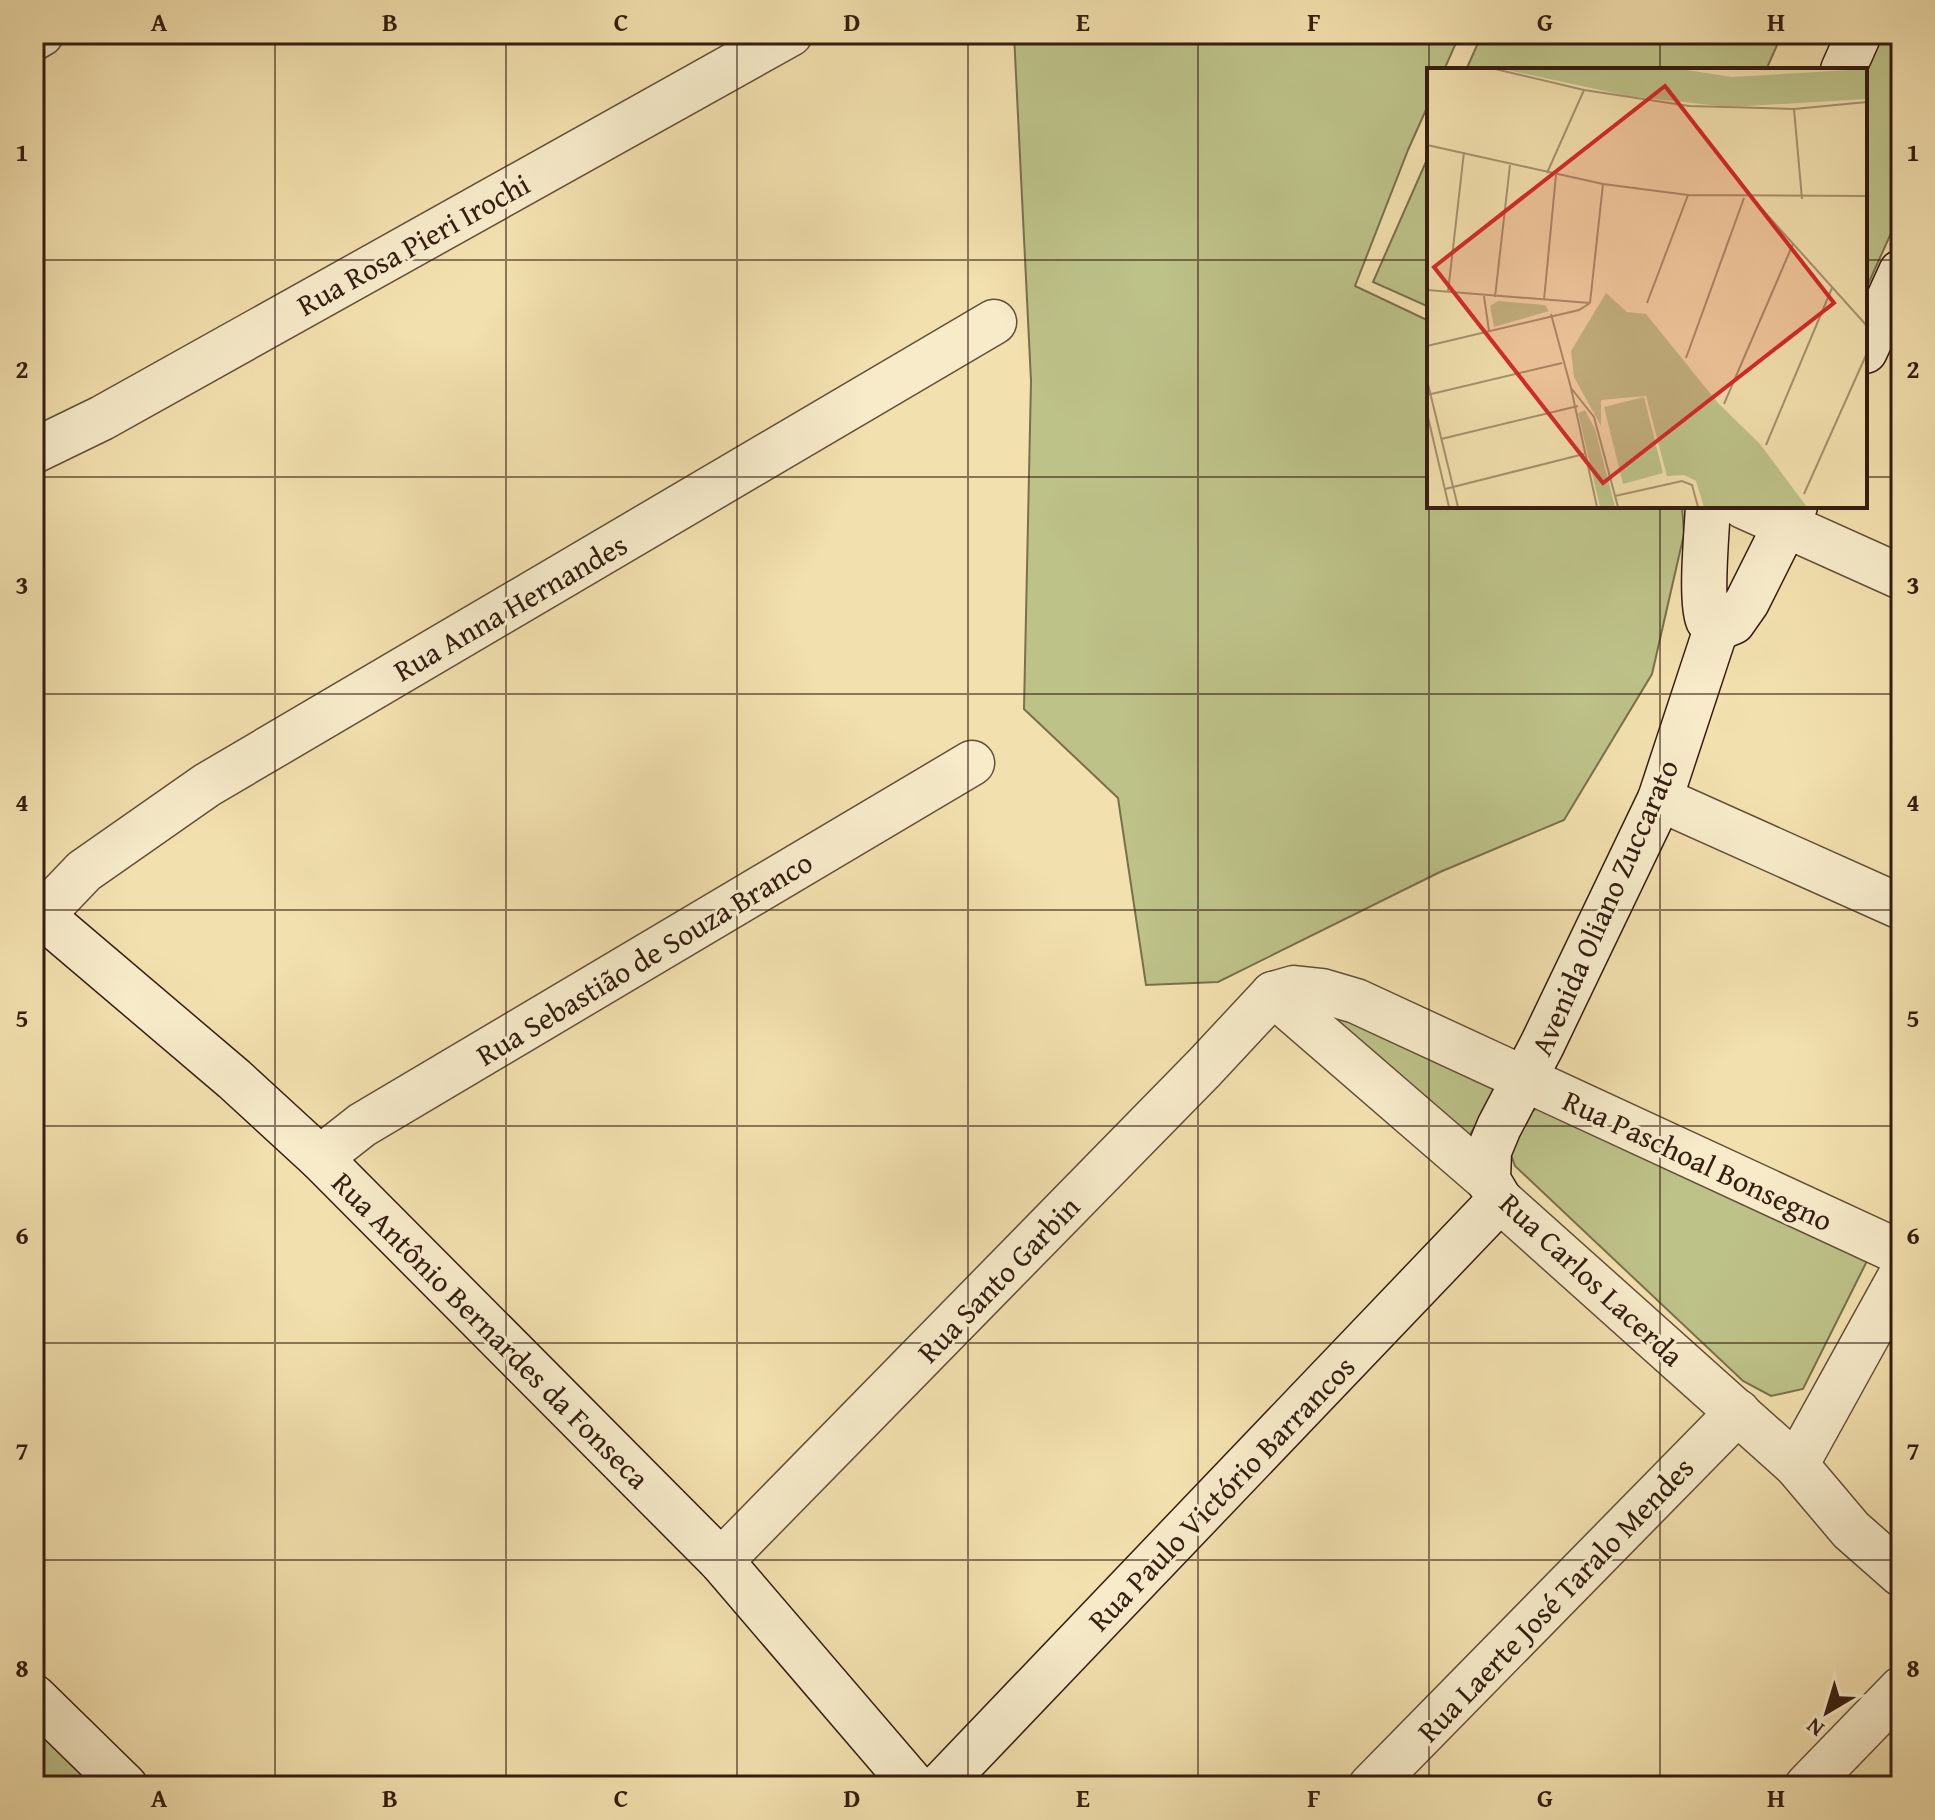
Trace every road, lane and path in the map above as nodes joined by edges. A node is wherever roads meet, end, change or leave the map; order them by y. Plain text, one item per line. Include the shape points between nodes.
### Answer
1 (41, 34) edge
2 (790, 34) edge
3 (1859, 34) edge
4 (34, 38) edge
5 (1844, 68) edge
6 (1901, 272) edge
7 (994, 322) dead end
8 (1867, 347) edge
9 (34, 451) edge
10 (1708, 508) edge
11 (1752, 508) edge
12 (1790, 516) edge
13 (1901, 577) edge
14 (1716, 629) junction
15 (972, 763) dead end
16 (1660, 799) junction
17 (1901, 907) edge
18 (38, 912) edge
19 (1273, 994) junction
20 (1525, 1079) junction
21 (320, 1158) junction
22 (1494, 1190) junction
23 (1901, 1253) edge
24 (1901, 1275) edge
25 (1738, 1412) junction
26 (1796, 1465) junction
27 (721, 1561) junction
28 (1901, 1574) edge
29 (1901, 1689) edge
30 (34, 1697) edge
31 (125, 1786) edge
32 (914, 1786) edge
33 (940, 1786) edge
34 (1371, 1786) edge
35 (1807, 1786) edge

1 - 4 street
2 - 9 street, Rua Rosa Pieri Irochi
3 - 5 street
6 - 8 street
7 - 18 street, Rua Anna Hernandes via 207,785 84,871
10 - 14 street via 1706,611
11 - 12 street
12 - 13 street
12 - 14 street via 1747,602 1733,622
14 - 16 street, Avenida Oliano Zuccarato
15 - 21 street, Rua Sebastião de Souza Branco via 362,1125
16 - 17 street
16 - 20 street, Avenida Oliano Zuccarato
18 - 21 street, Rua Antônio Bernardes da Fonseca
19 - 20 street, Rua Paschoal Bonsegno via 1294,988 1356,1001
19 - 22 street, Rua Carlos Lacerda
19 - 27 street, Rua Santo Garbin
20 - 22 street, Avenida Oliano Zuccarato via 1489,1151
20 - 23 street, Rua Paschoal Bonsegno
21 - 27 street, Rua Antônio Bernardes da Fonseca
22 - 25 street, Rua Carlos Lacerda
22 - 33 street, Rua Paulo Victório Barrancos
24 - 26 street
25 - 26 street, Rua Carlos Lacerda
25 - 34 street, Rua Laerte José Taralo Mendes
26 - 28 street, Rua Carlos Lacerda via 1851,1530
27 - 32 street, Rua Antônio Bernardes da Fonseca
29 - 35 street
30 - 31 street

